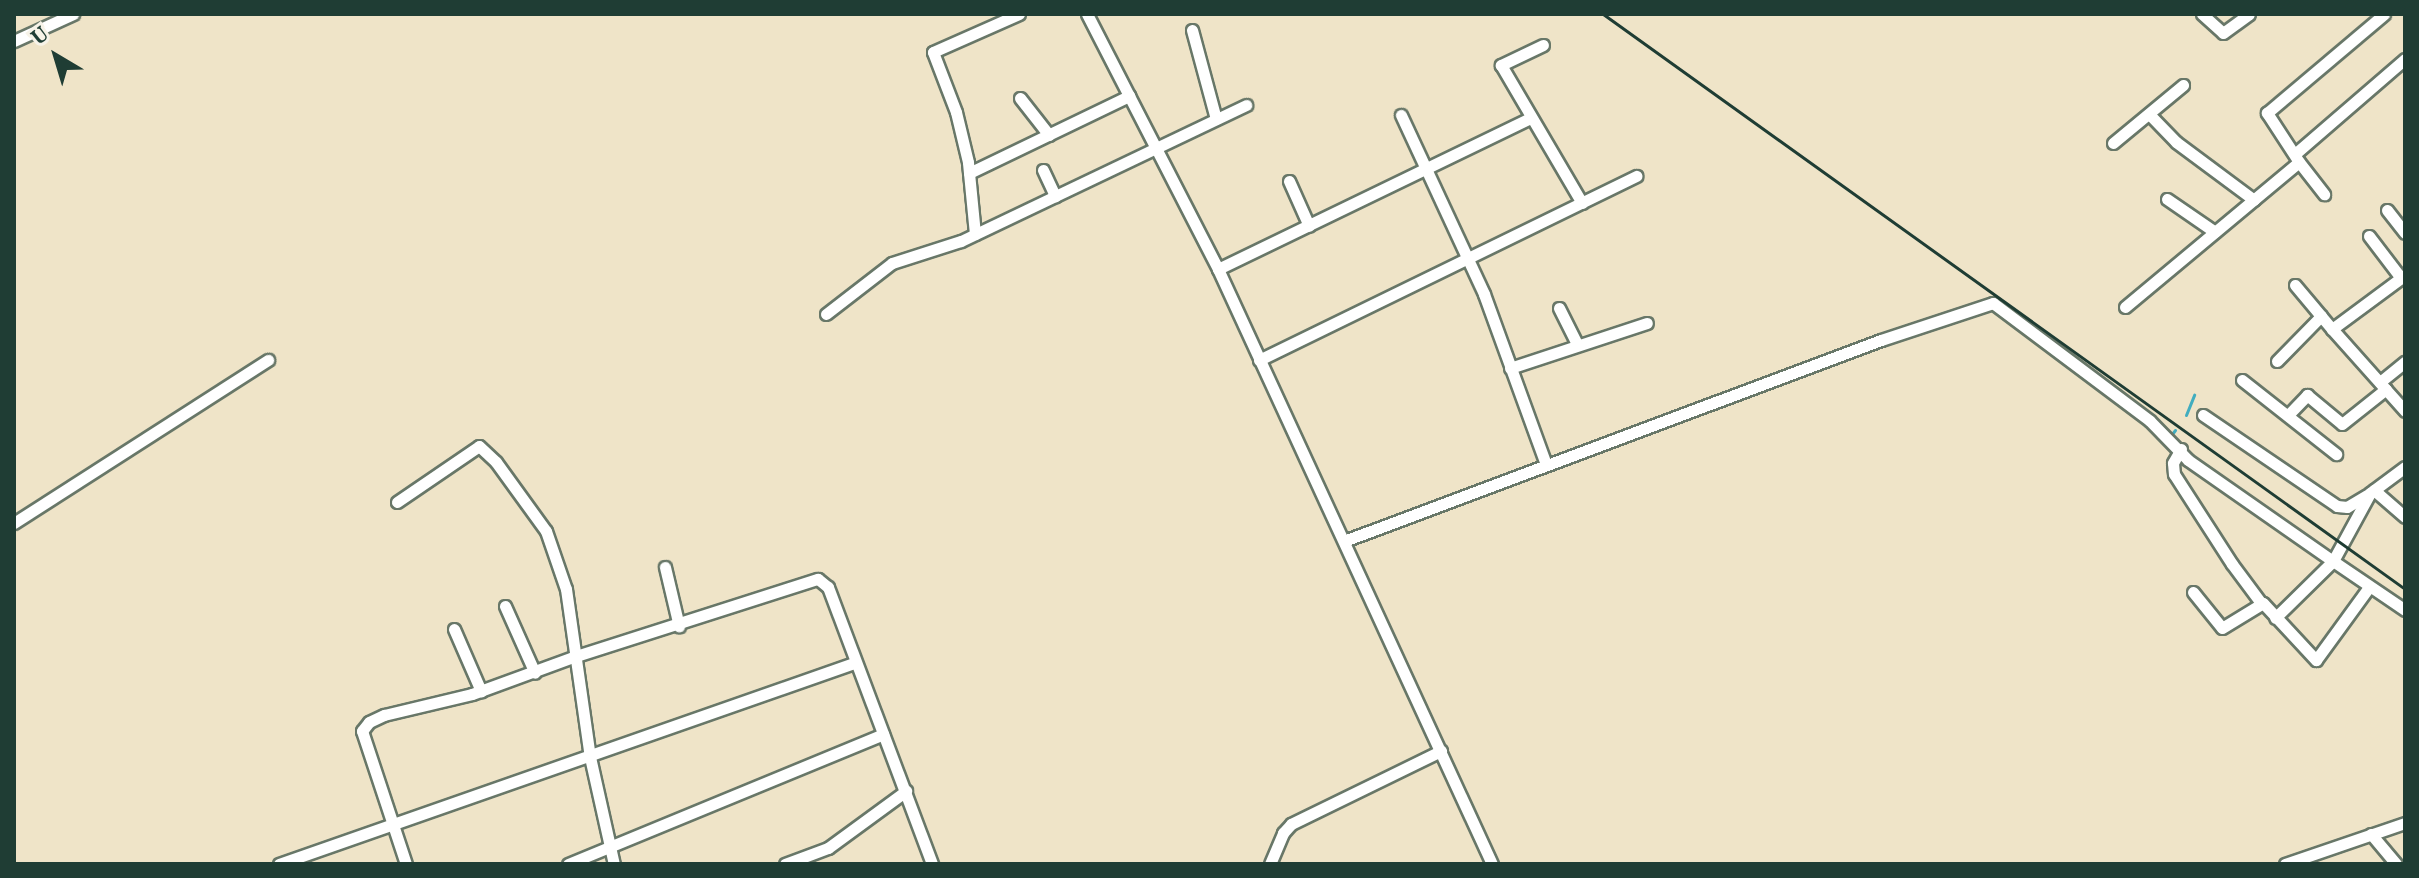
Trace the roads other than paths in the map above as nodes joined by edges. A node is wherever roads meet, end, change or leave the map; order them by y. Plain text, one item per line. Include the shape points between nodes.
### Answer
1 (73, 14) edge
2 (1019, 14) edge
3 (1087, 14) edge
4 (2202, 14) edge
5 (2249, 14) edge
6 (2384, 14) edge
7 (1192, 30) dead end
8 (14, 41) edge
9 (1543, 45) dead end
10 (2405, 59) edge
11 (2183, 85) dead end
12 (1129, 96) junction
13 (1020, 98) dead end
14 (1246, 105) dead end
15 (2149, 114) junction
16 (1401, 115) dead end
17 (1531, 118) junction
18 (1216, 119) junction
19 (1049, 135) junction
20 (2113, 143) dead end
21 (1156, 148) junction
22 (2298, 158) junction
23 (1043, 170) dead end
24 (1425, 171) junction
25 (969, 173) junction
26 (1637, 176) dead end
27 (1289, 181) dead end
28 (2324, 194) dead end
29 (1055, 196) junction
30 (2167, 199) dead end
31 (2254, 200) junction
32 (1582, 203) junction
33 (2387, 210) dead end
34 (1309, 226) junction
35 (2215, 232) junction
36 (2405, 233) edge
37 (975, 234) junction
38 (2369, 236) dead end
39 (1466, 262) junction
40 (1218, 269) junction
41 (2403, 277) edge
42 (2295, 285) dead end
43 (2125, 307) dead end
44 (1559, 308) dead end
45 (826, 314) dead end
46 (2321, 316) junction
47 (1647, 323) dead end
48 (2332, 329) junction
49 (1577, 344) junction
50 (268, 360) dead end
51 (1259, 360) junction
52 (2277, 361) dead end
53 (2405, 362) edge
54 (1510, 368) junction
55 (2242, 380) dead end
56 (2383, 386) junction
57 (2405, 411) edge
58 (2203, 415) dead end
59 (2288, 415) junction
60 (2181, 449) junction
61 (2336, 454) dead end
62 (1546, 464) junction
63 (2405, 467) edge
64 (2372, 491) junction
65 (397, 502) dead end
66 (2405, 517) edge
67 (14, 523) edge
68 (1344, 541) junction
69 (2333, 561) junction
70 (665, 567) dead end
71 (2369, 587) junction
72 (2193, 592) dead end
73 (2261, 603) junction
74 (505, 606) dead end
75 (2405, 610) edge
76 (2275, 618) junction
77 (679, 626) junction
78 (454, 629) dead end
79 (573, 657) junction
80 (854, 663) junction
81 (535, 673) junction
82 (481, 691) junction
83 (883, 734) junction
84 (1441, 751) junction
85 (590, 757) junction
86 (906, 791) junction
87 (393, 822) junction
88 (2405, 823) edge
89 (2371, 834) junction
90 (608, 846) junction
91 (279, 864) edge
92 (406, 864) edge
93 (568, 864) edge
94 (614, 864) edge
95 (785, 864) edge
96 (932, 864) edge
97 (1270, 864) edge
98 (1492, 864) edge
99 (2285, 864) edge
100 (2396, 864) edge

1 - 8 street
2 - 25 street via 933,52 956,112
3 - 12 street
4 - 5 street via 2223,33
6 - 22 street via 2267,113
7 - 18 street
9 - 17 street via 1501,65
10 - 22 street
11 - 15 street
12 - 19 street
12 - 21 street
13 - 19 street
14 - 18 street
15 - 20 street
15 - 31 street via 2176,142
16 - 24 street
17 - 24 street
17 - 32 street
18 - 21 street
19 - 25 street
21 - 29 street
21 - 40 street
22 - 28 street
22 - 31 street
23 - 29 street
24 - 34 street
24 - 39 street
25 - 37 street
26 - 32 street
27 - 34 street
29 - 37 street
30 - 35 street
31 - 35 street
32 - 39 street
33 - 36 street
34 - 40 street
35 - 43 street
37 - 45 street via 892,263
38 - 41 street
39 - 51 street
39 - 54 street via 1484,294
40 - 51 street
41 - 48 street
42 - 46 street
44 - 49 street
46 - 48 street
46 - 52 street
47 - 49 street
48 - 56 street
49 - 54 street
50 - 67 street
51 - 68 street
53 - 56 street
54 - 62 street
55 - 59 street
56 - 57 street
56 - 59 street via 2342,424 2307,395
58 - 64 street via 2337,506 2347,507
59 - 61 street
60 - 62 street via 1993,303
60 - 69 street via 2219,483
60 - 73 street via 2174,474
62 - 68 street
63 - 64 street
64 - 66 street
64 - 69 street
65 - 79 street via 479,446 484,449 546,531 566,589
68 - 84 street
69 - 71 street
69 - 76 street
70 - 77 street
71 - 75 street
71 - 76 street via 2316,660
72 - 73 street via 2222,628
73 - 76 street
74 - 81 street
77 - 79 street
77 - 80 street via 823,580
78 - 82 street
79 - 81 street
79 - 85 street
80 - 83 street
80 - 85 street
81 - 82 street
82 - 87 street via 384,715 364,726
83 - 86 street
83 - 90 street
84 - 97 street via 1291,824
84 - 98 street
85 - 87 street
85 - 90 street
86 - 95 street via 828,848
86 - 96 street
87 - 91 street
87 - 92 street
88 - 89 street
89 - 99 street
89 - 100 street
90 - 93 street
90 - 94 street

